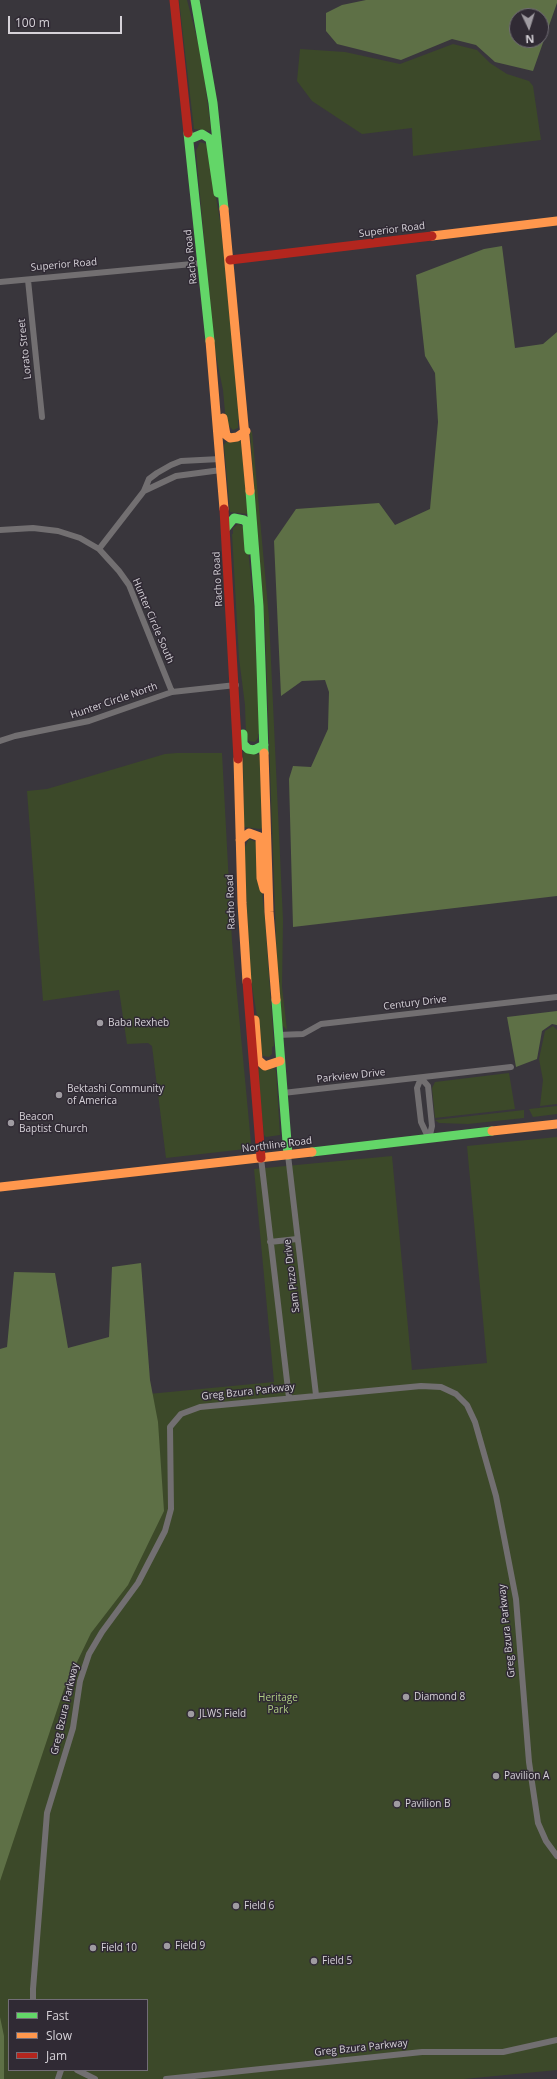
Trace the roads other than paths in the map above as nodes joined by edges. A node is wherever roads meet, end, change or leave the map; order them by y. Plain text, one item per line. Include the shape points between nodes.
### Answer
1 (174, 0) edge
2 (195, 0) edge
3 (190, 139) junction
4 (557, 221) edge
5 (226, 227) junction
6 (230, 260) junction
7 (203, 263) junction
8 (28, 280) junction
9 (0, 282) edge
10 (211, 356) junction
11 (42, 417) dead end
12 (246, 431) junction
13 (220, 458) junction
14 (171, 465) junction
15 (221, 470) junction
16 (176, 476) junction
17 (144, 491) junction
18 (226, 528) junction
19 (0, 530) edge
20 (100, 549) junction
21 (258, 606) junction
22 (234, 663) junction
23 (236, 685) junction
24 (172, 692) junction
25 (0, 741) edge
26 (264, 744) junction
27 (240, 840) junction
28 (269, 912) junction
29 (246, 973) junction
30 (557, 997) edge
31 (278, 1035) junction
32 (280, 1061) junction
33 (510, 1067) dead end
34 (421, 1078) junction
35 (283, 1093) junction
36 (557, 1124) edge
37 (429, 1139) junction
38 (288, 1155) junction
39 (261, 1158) junction
40 (0, 1187) edge
41 (297, 1239) junction
42 (270, 1242) junction
43 (316, 1395) junction
44 (289, 1398) junction
45 (557, 1856) edge
46 (33, 1999) edge
47 (557, 2040) edge
48 (79, 2071) edge
49 (95, 2079) edge
50 (166, 2079) edge

1 - 3 street, Racho Road
2 - 5 street via 213,103
3 - 5 street via 202,134 210,139 215,180
3 - 7 street, Racho Road
4 - 6 street, Superior Road
5 - 6 street
6 - 12 street
7 - 8 street, Superior Road
7 - 10 street, Racho Road
8 - 9 street, Superior Road
8 - 11 street, Lorato Street
10 - 12 street via 226,435 230,438 236,437
10 - 13 street, Racho Road
12 - 21 street
13 - 14 street via 196,459
13 - 15 street, Racho Road
14 - 16 street
14 - 17 street via 149,479
15 - 16 street
15 - 18 street, Racho Road
16 - 17 street
17 - 20 street
18 - 21 street via 234,518 241,518 247,523 250,566
18 - 22 street, Racho Road
19 - 20 street, Hunter Circle South via 32,528 58,531 80,538
20 - 24 street, Hunter Circle South via 119,570 128,585
21 - 26 street
22 - 23 street, Racho Road
22 - 26 street via 243,706 243,744 254,750
23 - 24 street, Hunter Circle North
23 - 27 street, Racho Road
24 - 25 street, Hunter Circle North via 82,723
26 - 28 street
27 - 28 street via 249,833 260,837 261,878
27 - 29 street, Racho Road
28 - 31 street
29 - 32 street via 258,1060 265,1066
29 - 39 street, Racho Road
30 - 31 street, Century Drive via 321,1024 303,1034
31 - 32 street
32 - 35 street
33 - 34 street, Parkview Drive
34 - 35 street, Parkview Drive
34 - 37 street via 417,1088 422,1125
34 - 37 street via 428,1086 432,1126
35 - 38 street
36 - 37 street, Northline Road
37 - 38 street, Northline Road
38 - 39 street, Northline Road
38 - 41 street, Sam Pizzo Drive
39 - 40 street, Northline Road
39 - 42 street, Sam Pizzo Drive
41 - 42 street
41 - 43 street, Sam Pizzo Drive
42 - 44 street, Sam Pizzo Drive
43 - 44 street, Greg Bzura Parkway
43 - 45 street, Greg Bzura Parkway via 421,1386 441,1387 462,1398 471,1412 496,1496 516,1599 529,1762 538,1823 546,1841
44 - 46 street, Greg Bzura Parkway via 200,1407 181,1414 170,1427 172,1502 165,1531 138,1583 89,1654 80,1681 73,1728 48,1813
47 - 50 street, Greg Bzura Parkway via 503,2052 422,2052
48 - 49 street

